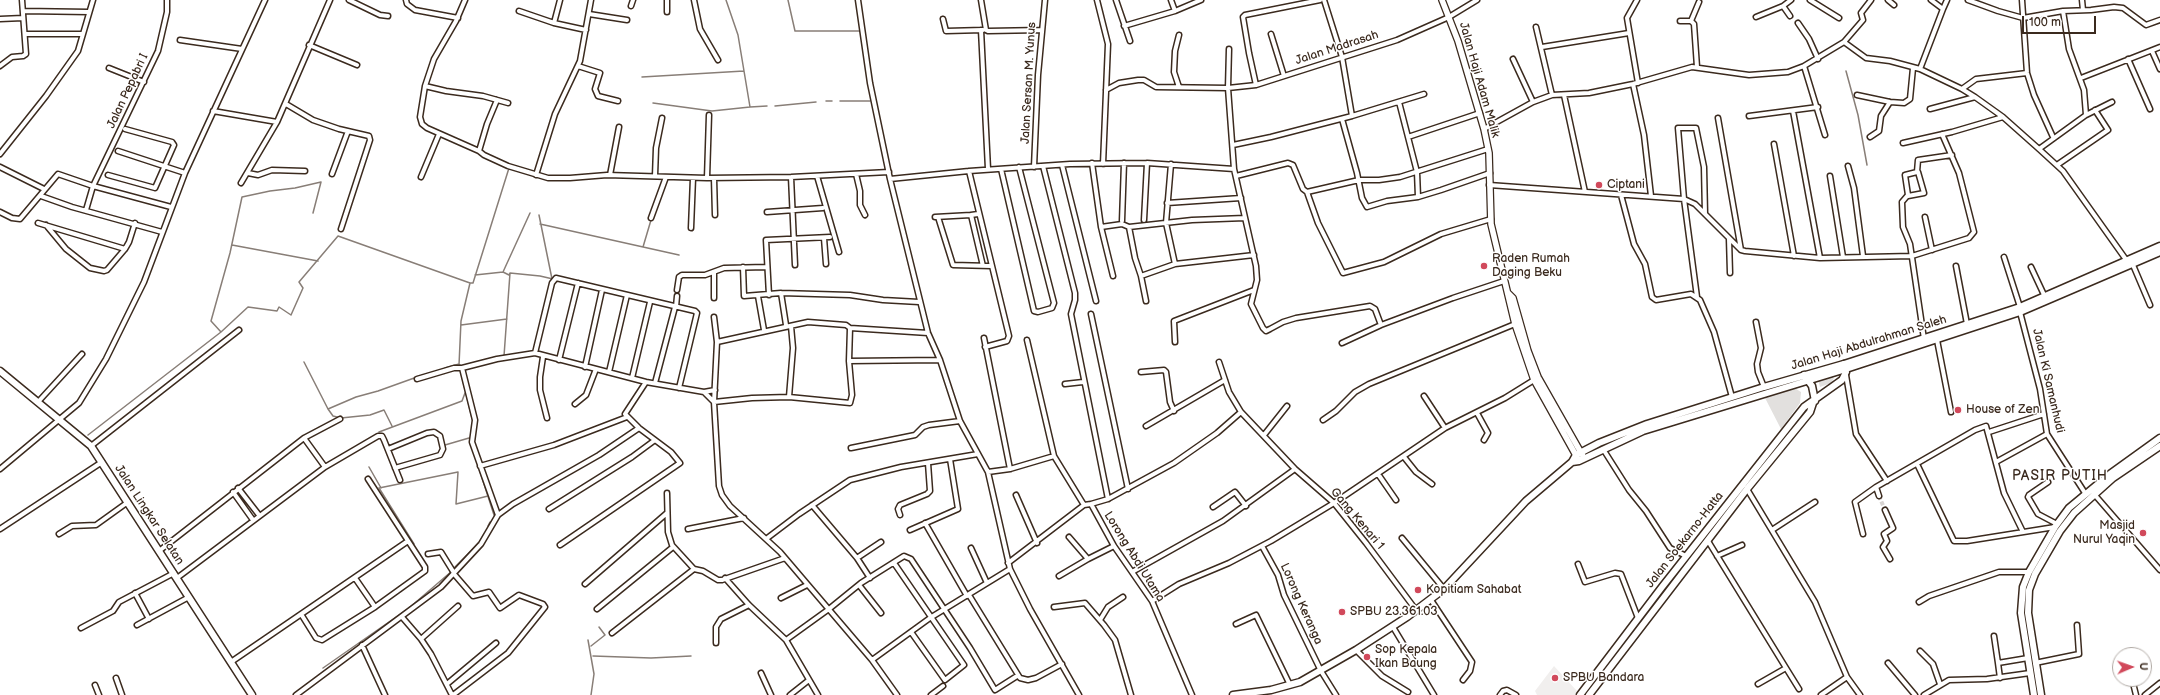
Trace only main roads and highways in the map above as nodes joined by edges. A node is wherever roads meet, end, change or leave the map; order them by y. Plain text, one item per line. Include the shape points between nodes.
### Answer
1 (1442, 0) edge
2 (2160, 246) edge
3 (2160, 252) edge
4 (2110, 271) junction
5 (1508, 293) junction
6 (2020, 310) junction
7 (1845, 370) junction
8 (0, 371) edge
9 (1806, 378) junction
10 (1814, 402) junction
11 (2160, 438) edge
12 (2160, 446) edge
13 (1580, 457) junction
14 (1712, 530) junction
15 (252, 695) edge
16 (1233, 695) edge
17 (1580, 695) edge
18 (1589, 695) edge
19 (2034, 695) edge
20 (2041, 695) edge

1 - 5 main road, Jalan Haji Adam Malik via 1484,129 1490,173 1491,220
2 - 4 main road, Jalan Haji Abdulrahman Saleh
3 - 4 main road, Jalan Haji Abdulrahman Saleh via 2133,265
4 - 6 main road, Jalan Haji Abdulrahman Saleh
4 - 6 main road, Jalan Haji Abdulrahman Saleh
5 - 13 main road via 1513,298 1538,377
5 - 13 main road, Jalan Haji Adam Malik via 1515,324 1534,380
6 - 7 main road, Jalan Haji Abdulrahman Saleh
6 - 7 main road, Jalan Haji Abdulrahman Saleh via 1967,324
7 - 9 main road, Jalan Haji Abdulrahman Saleh
7 - 10 main road, Jalan Soekarno-Hatta via 1839,384
8 - 15 main road, Jalan Lingkar Selatan via 91,446
9 - 10 main road via 1813,390
9 - 13 main road, Jalan Haji Abdulrahman Saleh via 1643,431
9 - 13 main road, Jalan Haji Abdulrahman Saleh via 1764,387 1634,429
10 - 14 main road, Jalan Soekarno-Hatta via 1810,412
10 - 14 main road, Jalan Soekarno-Hatta via 1800,413
11 - 19 main road via 2085,493 2056,525 2029,572 2020,613
12 - 20 main road via 2113,478 2074,513 2060,531 2035,574 2029,590 2028,613
13 - 16 main road via 1526,501 1444,589 1393,627 1321,671 1290,685
14 - 17 main road, Jalan Soekarno-Hatta via 1686,556
14 - 18 main road, Jalan Soekarno-Hatta via 1708,541

